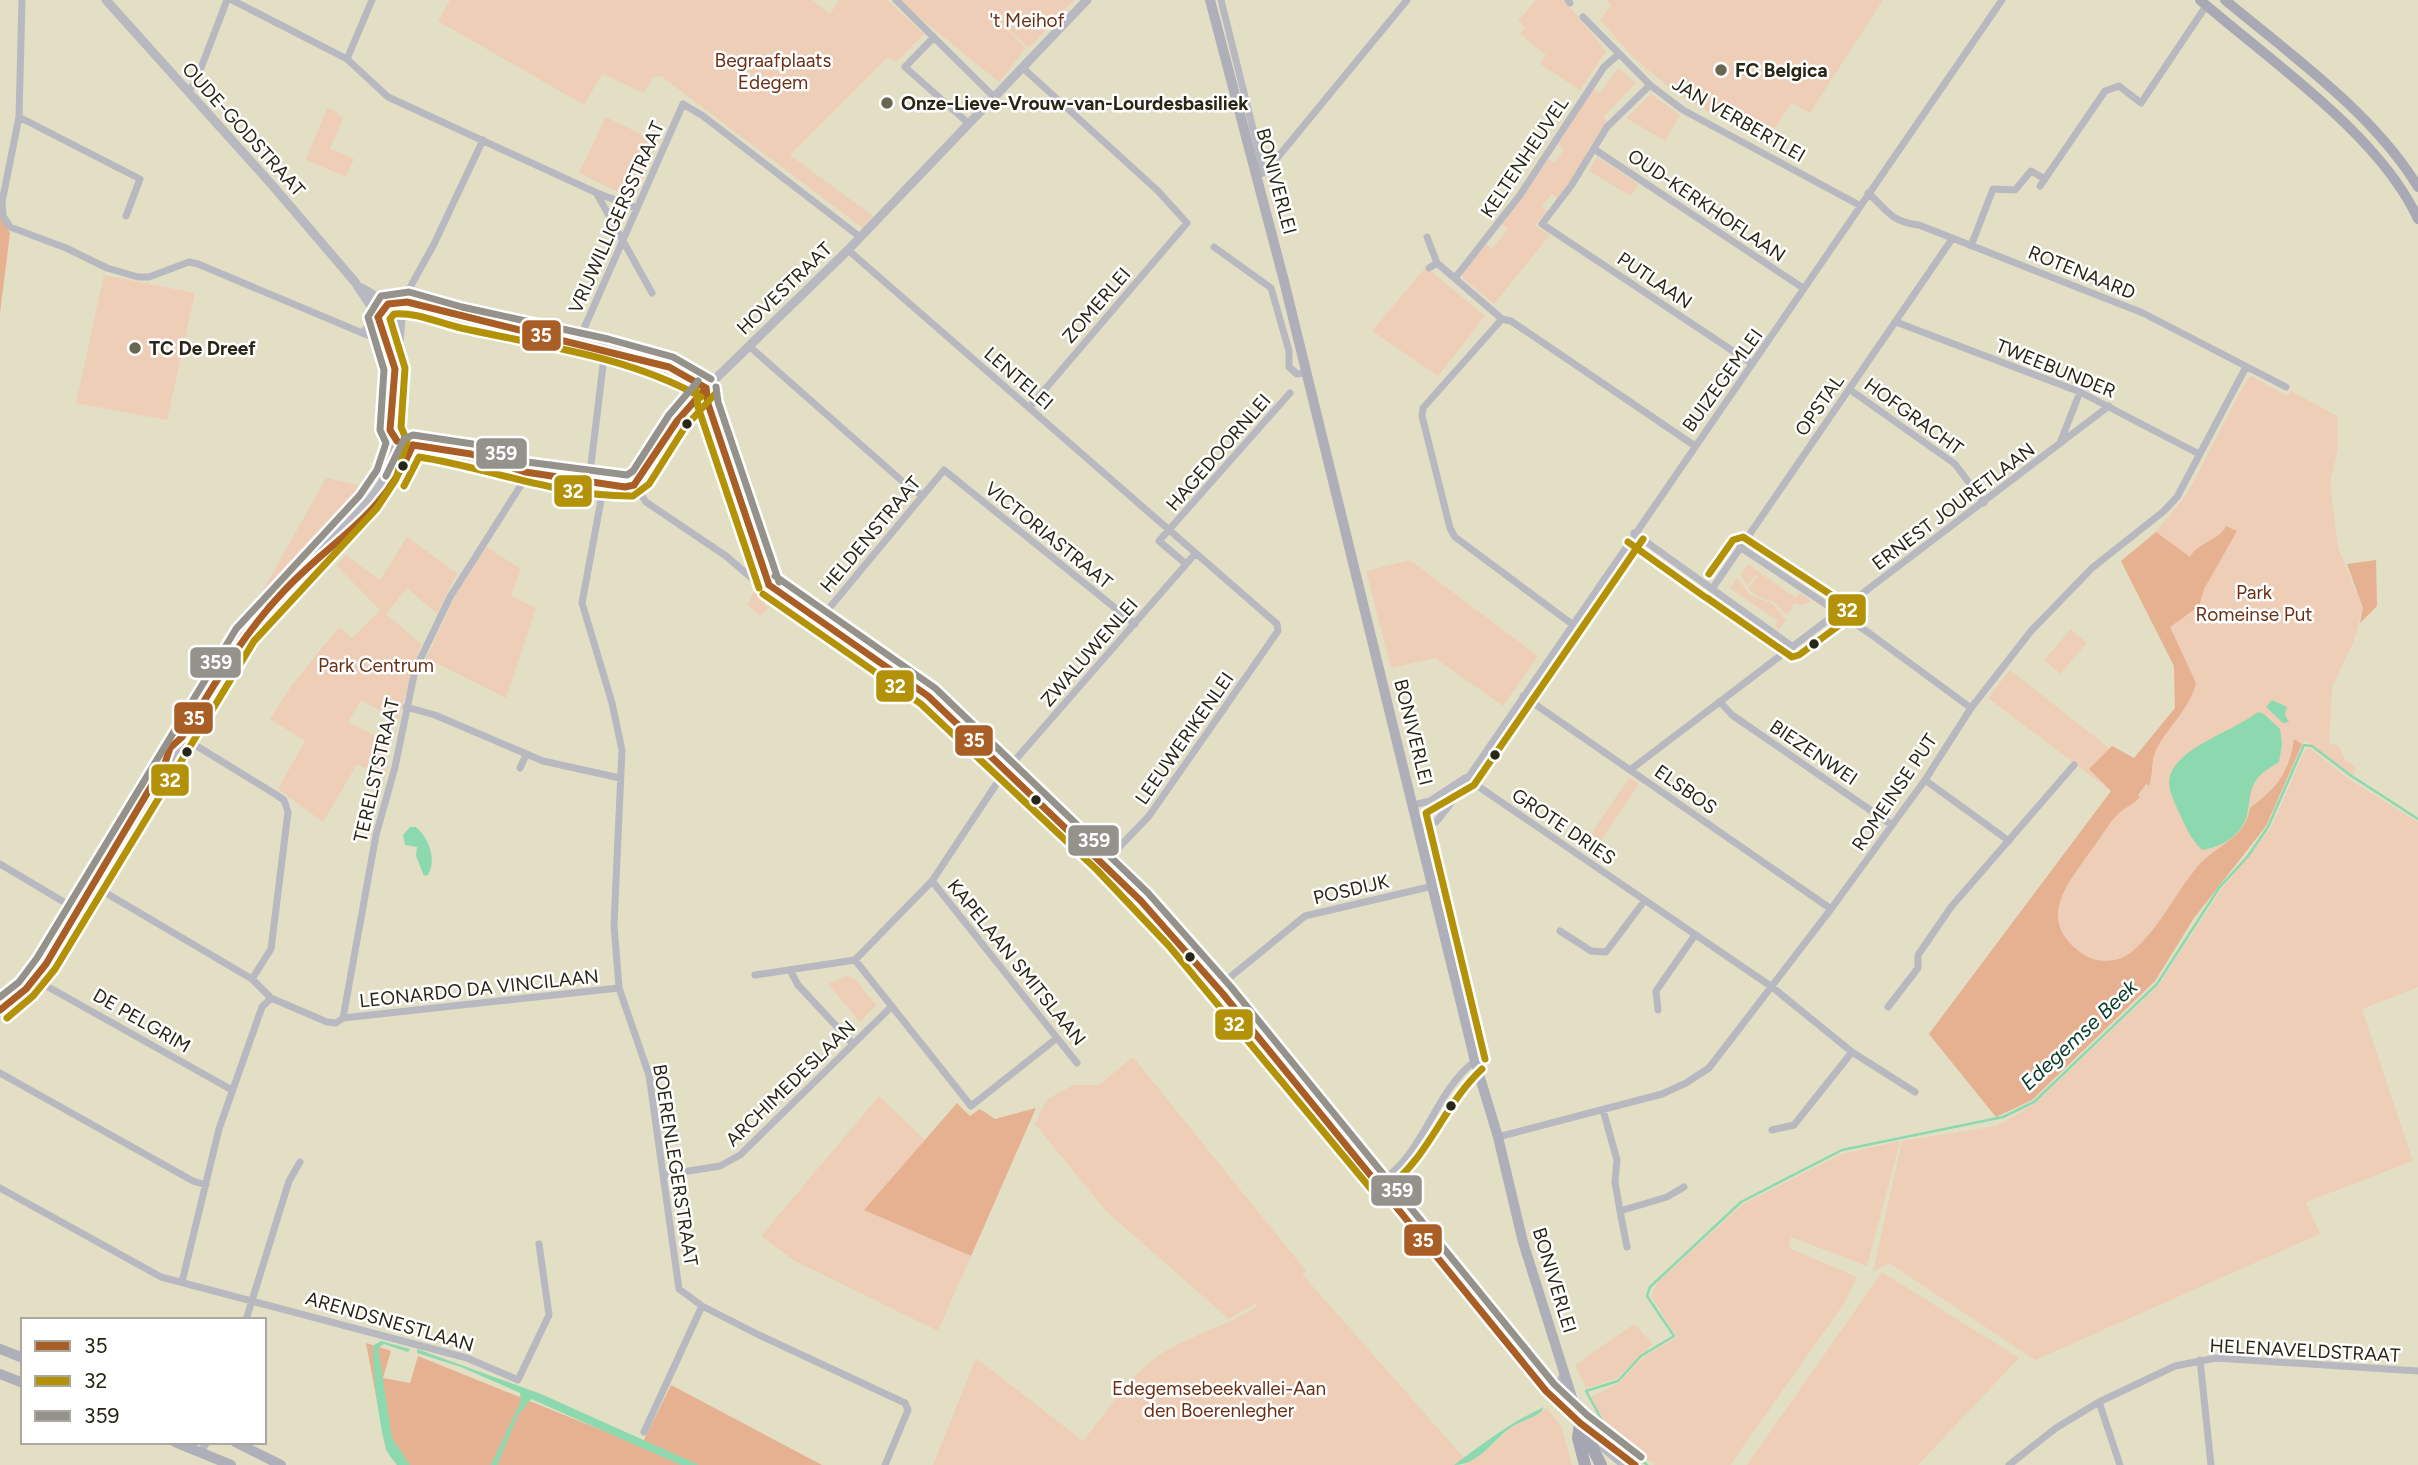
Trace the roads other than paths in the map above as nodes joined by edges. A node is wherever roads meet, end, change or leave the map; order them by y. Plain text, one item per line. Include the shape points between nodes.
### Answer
1 (22, 0) edge
2 (106, 0) edge
3 (229, 0) edge
4 (372, 0) edge
5 (895, 0) edge
6 (1087, 0) edge
7 (1210, 0) edge
8 (1221, 0) edge
9 (1407, 0) edge
10 (2002, 0) edge
11 (2225, 0) edge
12 (2203, 3) edge
13 (1583, 17) dead end
14 (934, 37) junction
15 (1619, 54) junction
16 (346, 59) junction
17 (1023, 68) junction
18 (1650, 85) junction
19 (188, 92) junction
20 (994, 97) junction
21 (19, 117) junction
22 (968, 123) junction
23 (483, 140) junction
24 (1594, 149) junction
25 (1260, 175) junction
26 (2045, 179) junction
27 (2040, 186) dead end
28 (2418, 187) edge
29 (597, 193) junction
30 (1868, 193) junction
31 (1859, 205) junction
32 (636, 208) junction
33 (126, 216) dead end
34 (2418, 219) edge
35 (624, 237) junction
36 (860, 237) junction
37 (1427, 237) dead end
38 (1952, 239) junction
39 (1971, 246) junction
40 (1214, 247) dead end
41 (848, 250) junction
42 (1437, 263) junction
43 (1429, 268) dead end
44 (1455, 278) junction
45 (1284, 281) junction
46 (355, 282) junction
47 (1271, 288) junction
48 (1803, 288) junction
49 (652, 293) dead end
50 (402, 302) junction
51 (379, 317) junction
52 (1502, 319) junction
53 (1896, 322) junction
54 (362, 333) junction
55 (400, 333) junction
56 (387, 338) junction
57 (578, 342) junction
58 (749, 346) junction
59 (605, 349) junction
60 (1751, 363) junction
61 (2246, 367) junction
62 (395, 369) junction
63 (1306, 373) junction
64 (2286, 387) dead end
65 (706, 388) junction
66 (1849, 389) junction
67 (2080, 392) junction
68 (1290, 393) dead end
69 (2109, 406) junction
70 (1029, 408) junction
71 (400, 439) junction
72 (2060, 444) junction
73 (413, 445) junction
74 (1695, 446) junction
75 (2199, 454) junction
76 (944, 470) joint
77 (525, 471) junction
78 (589, 481) junction
79 (604, 484) junction
80 (634, 485) junction
81 (386, 486) junction
82 (922, 495) junction
83 (1984, 503) junction
84 (1168, 531) junction
85 (1634, 533) junction
86 (1740, 547) junction
87 (1195, 554) junction
88 (1186, 564) junction
89 (769, 585) junction
90 (1712, 589) junction
91 (1839, 613) junction
92 (821, 618) junction
93 (1135, 624) junction
94 (1277, 624) joint
95 (1572, 624) junction
96 (1793, 646) junction
97 (1523, 696) junction
98 (1720, 702) junction
99 (406, 707) junction
100 (1971, 708) junction
101 (183, 737) junction
102 (526, 755) junction
103 (2074, 765) dead end
104 (520, 768) dead end
105 (1630, 769) junction
106 (1006, 770) junction
107 (620, 778) junction
108 (1466, 778) junction
109 (1925, 780) junction
110 (1413, 806) junction
111 (1892, 825) junction
112 (1419, 828) junction
113 (2009, 841) junction
114 (1104, 863) junction
115 (0, 864) edge
116 (932, 881) junction
117 (94, 886) junction
118 (1433, 886) junction
119 (1645, 900) junction
120 (1831, 909) junction
121 (79, 911) junction
122 (1560, 931) dead end
123 (1695, 935) junction
124 (855, 960) junction
125 (791, 972) junction
126 (755, 975) dead end
127 (34, 979) junction
128 (253, 979) junction
129 (1218, 987) junction
130 (1772, 987) junction
131 (619, 988) junction
132 (271, 998) junction
133 (891, 1007) junction
134 (1888, 1007) dead end
135 (0, 1010) edge
136 (1658, 1010) dead end
137 (343, 1018) junction
138 (1057, 1038) junction
139 (852, 1043) junction
140 (1852, 1052) junction
141 (1475, 1061) junction
142 (1077, 1063) dead end
143 (0, 1073) edge
144 (232, 1090) junction
145 (1915, 1092) dead end
146 (1603, 1110) junction
147 (1772, 1130) dead end
148 (1498, 1137) junction
149 (300, 1162) dead end
150 (663, 1175) junction
151 (1379, 1182) junction
152 (206, 1185) junction
153 (1684, 1187) dead end
154 (0, 1188) edge
155 (1620, 1211) junction
156 (539, 1244) dead end
157 (1627, 1248) dead end
158 (182, 1282) junction
159 (252, 1298) junction
160 (702, 1306) junction
161 (247, 1318) edge
162 (0, 1349) edge
163 (21, 1357) edge
164 (2200, 1360) junction
165 (2418, 1371) edge
166 (1564, 1372) junction
167 (0, 1374) edge
168 (21, 1382) edge
169 (1546, 1391) junction
170 (2099, 1402) junction
171 (1561, 1407) junction
172 (1580, 1423) junction
173 (644, 1432) dead end
174 (1578, 1438) junction
175 (239, 1444) edge
176 (197, 1448) edge
177 (2013, 1463) edge
178 (230, 1465) edge
179 (281, 1465) edge
180 (885, 1465) edge
181 (1585, 1465) edge
182 (1601, 1465) edge
183 (1623, 1465) edge
184 (1635, 1465) edge
185 (2120, 1465) edge
186 (2211, 1465) edge

1 - 21 street
2 - 19 street, OUDE-GODSTRAAT
3 - 16 street
3 - 19 street
4 - 16 street
5 - 14 street
6 - 17 street, HOVESTRAAT
7 - 25 main road, BONIVERLEI
8 - 25 street, BONIVERLEI
9 - 25 street
10 - 30 street, BUIZEGEMLEI
11 - 28 main road via 2371,125
12 - 26 street via 2141,103 2119,86 2105,91
12 - 34 main road via 2360,141 2391,175
13 - 15 street, JAN VERBERTLEI
14 - 20 street
14 - 22 street via 905,67
15 - 18 street, JAN VERBERTLEI
15 - 44 street, KELTENHEUVEL via 1604,67 1520,195
16 - 23 street via 388,97
17 - 20 street, HOVESTRAAT
17 - 70 street, ZOMERLEI via 1188,223
18 - 24 street via 1607,127
18 - 31 street, JAN VERBERTLEI via 1683,110
19 - 46 street, OUDE-GODSTRAAT
20 - 22 street, HOVESTRAAT
21 - 33 street via 140,179
21 - 54 street via 2,202 6,222 15,230 138,277 189,262 198,264
22 - 36 street, HOVESTRAAT
23 - 29 street
23 - 50 street
24 - 48 street, OUD-KERKHOFLAAN
24 - 60 street, PUTLAAN via 1542,224
25 - 45 main road, BONIVERLEI
26 - 27 street
26 - 39 street via 2031,171 2015,190 1993,189
29 - 32 street
29 - 35 street
30 - 31 street, BUIZEGEMLEI
30 - 38 street, ROTENAARD via 1897,221
31 - 48 street, BUIZEGEMLEI
32 - 35 street, VRIJWILLIGERSSTRAAT
32 - 36 street, VRIJWILLIGERSSTRAAT via 682,104
35 - 49 street
35 - 57 street, VRIJWILLIGERSSTRAAT
36 - 41 street, HOVESTRAAT
37 - 42 street
38 - 39 street, ROTENAARD
38 - 53 street, OPSTAL
39 - 61 street, ROTENAARD via 2143,313
40 - 47 street
41 - 58 street, HOVESTRAAT
41 - 70 street, LENTELEI
42 - 43 street
42 - 44 street
44 - 52 street
45 - 47 street
45 - 63 main road, BONIVERLEI
46 - 50 street, OUDE-GODSTRAAT via 382,300
46 - 51 street, OUDE-GODSTRAAT
47 - 63 street, BONIVERLEI via 1289,351 1289,367 1297,374
48 - 60 street, BUIZEGEMLEI
50 - 51 street via 388,304
50 - 55 street
50 - 57 street, OUDE-GODSTRAAT
51 - 54 street
51 - 56 street, OUDE-GODSTRAAT
52 - 74 street
52 - 95 street via 1423,408 1422,416 1455,537
53 - 66 street, OPSTAL
53 - 67 street, TWEEBUNDER
54 - 56 street via 379,340
55 - 56 street
55 - 62 street
56 - 62 street, OUDE-GODSTRAAT
57 - 59 street, OUDE-GODSTRAAT
58 - 65 street, HOVESTRAAT
58 - 82 street
59 - 65 street, OUDE-GODSTRAAT via 669,367
59 - 78 street
60 - 74 street, BUIZEGEMLEI
61 - 64 street, ROTENAARD
61 - 75 street, ROMEINSE PUT
62 - 71 street via 390,417
63 - 110 main road, BONIVERLEI
65 - 80 street, HOVESTRAAT via 677,421
65 - 89 street
66 - 83 street, HOFGRACHT via 1955,464
66 - 86 street, OPSTAL
67 - 69 street, TWEEBUNDER
67 - 72 street, ERNEST JOURETLAAN
68 - 84 street, HAGEDOORNLEI
69 - 72 street, ERNEST JOURETLAAN
69 - 75 street, TWEEBUNDER
70 - 84 street, LENTELEI
71 - 73 street
71 - 81 street
72 - 83 street, ERNEST JOURETLAAN
73 - 77 street via 448,449
73 - 81 street
74 - 85 street, BUIZEGEMLEI
75 - 100 street, ROMEINSE PUT via 2177,496 2092,568 2050,611
76 - 82 street, HELDENSTRAAT
76 - 93 street, VICTORIASTRAAT
77 - 78 street
77 - 99 street, TERELSTSTRAAT via 521,485 450,597 419,659
78 - 79 street
79 - 80 street
79 - 107 street, BOERENLEGERSTRAAT via 582,603 616,718 622,750
80 - 89 street via 646,502 726,556 761,586
81 - 101 street via 355,531 284,590 245,635
82 - 92 street, HELDENSTRAAT
83 - 91 street, ERNEST JOURETLAAN
84 - 87 street, LENTELEI
84 - 88 street via 1159,541
85 - 90 street
85 - 95 street, BUIZEGEMLEI
86 - 90 street, OPSTAL
86 - 91 street
87 - 88 street, ZWALUWENLEI
87 - 94 street, LENTELEI
88 - 93 street, ZWALUWENLEI
89 - 92 street
90 - 96 street
91 - 96 street, ERNEST JOURETLAAN
91 - 100 street
92 - 106 street via 928,696
93 - 106 street, ZWALUWENLEI
94 - 114 street, LEEUWERIKENLEI via 1278,631 1149,816
95 - 97 street, BUIZEGEMLEI
96 - 98 street, ERNEST JOURETLAAN
97 - 105 street, ELSBOS
97 - 108 street, BUIZEGEMLEI
98 - 105 street, ERNEST JOURETLAAN
98 - 111 street, BIEZENWEI via 1732,715
99 - 102 street
99 - 137 street, TERELSTSTRAAT via 396,767 376,835
100 - 109 street, ROMEINSE PUT
101 - 117 street
101 - 128 street via 284,800 288,812 271,949
102 - 104 street
102 - 107 street
103 - 113 street
105 - 120 street, ELSBOS
106 - 114 street
106 - 116 street, ZWALUWENLEI
107 - 131 street, BOERENLEGERSTRAAT via 614,925
108 - 110 street, BUIZEGEMLEI via 1430,801
108 - 112 street, BUIZEGEMLEI via 1436,822
108 - 119 street, GROTE DRIES
109 - 111 street, ROMEINSE PUT
109 - 113 street
110 - 112 main road, BONIVERLEI
111 - 120 street, ROMEINSE PUT
112 - 118 main road, BONIVERLEI
113 - 134 street via 1951,907 1917,955 1918,968
114 - 129 street
115 - 121 street
116 - 124 street, ZWALUWENLEI
116 - 138 street, KAPELAAN SMITSLAAN
117 - 121 street
117 - 128 street
118 - 129 street, POSDIJK via 1305,916
118 - 141 main road, BONIVERLEI
119 - 122 street via 1606,952 1591,951
119 - 123 street, GROTE DRIES
120 - 130 street, ROMEINSE PUT
121 - 127 street
123 - 130 street, GROTE DRIES
123 - 136 street via 1656,991
124 - 125 street
124 - 133 street
125 - 126 street
125 - 139 street
127 - 135 street
127 - 144 street, DE PELGRIM
128 - 132 street
129 - 151 street
130 - 140 street, GROTE DRIES
130 - 146 street, ROMEINSE PUT via 1709,1068 1662,1094
131 - 137 street, LEONARDO DA VINCILAAN
131 - 150 street, BOERENLEGERSTRAAT via 646,1062
132 - 137 street, LEONARDO DA VINCILAAN via 327,1022
132 - 144 street via 262,1007
133 - 138 street via 971,1106
133 - 139 street, ARCHIMEDESLAAN
138 - 142 street, KAPELAAN SMITSLAAN
139 - 150 street, ARCHIMEDESLAAN via 740,1155 720,1166
140 - 145 street, GROTE DRIES
140 - 147 street via 1794,1125
141 - 148 main road, BONIVERLEI
141 - 151 street via 1462,1072 1408,1157
143 - 152 street
144 - 152 street
146 - 148 street, ROMEINSE PUT
146 - 155 street via 1616,1160
148 - 166 main road, BONIVERLEI via 1522,1242
149 - 159 street via 289,1181
150 - 160 street, BOERENLEGERSTRAAT via 679,1289
151 - 169 street
152 - 158 street
153 - 155 street
154 - 158 street, ARENDSNESTLAAN via 141,1268
155 - 157 street
156 - 159 street, ARENDSNESTLAAN via 549,1315 518,1380 467,1358
158 - 159 street, ARENDSNESTLAAN
159 - 161 street
160 - 173 street
160 - 180 street, BOERENLEGERSTRAAT via 905,1403 908,1410
162 - 163 main road
164 - 165 street, HELENAVELDSTRAAT
164 - 170 street, HELENAVELDSTRAAT via 2163,1370
164 - 186 street
166 - 169 street via 1558,1386
166 - 172 main road, BONIVERLEI
167 - 168 main road
169 - 171 street
170 - 177 street, HELENAVELDSTRAAT via 2056,1428
170 - 185 street
171 - 172 street
171 - 174 street
172 - 174 highway, BONIVERLEI
172 - 182 highway, BONIVERLEI
172 - 183 street via 1597,1445
172 - 184 street
174 - 181 highway, BONIVERLEI
175 - 179 main road
176 - 178 main road

